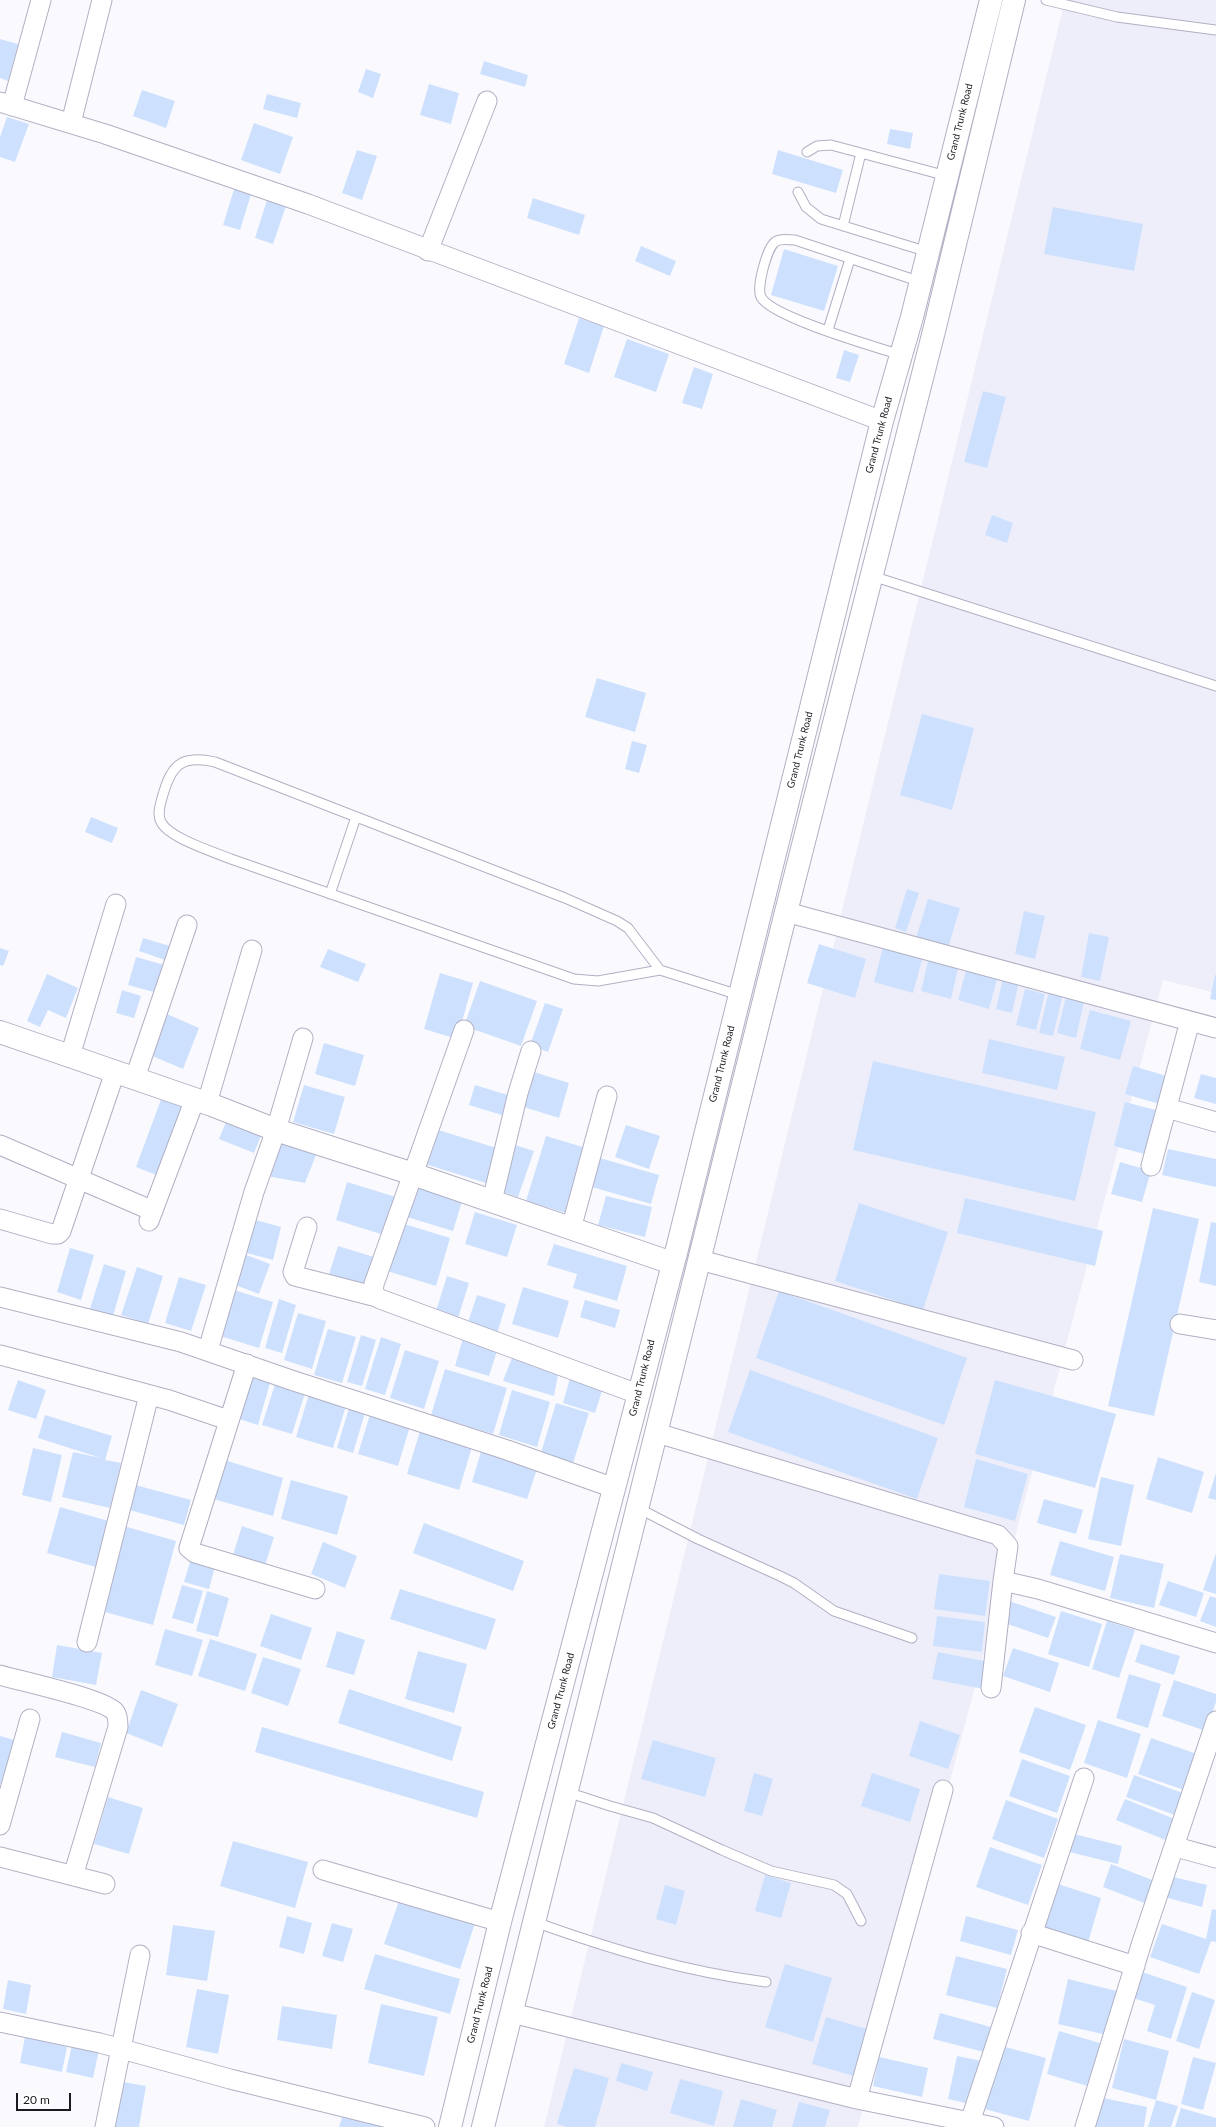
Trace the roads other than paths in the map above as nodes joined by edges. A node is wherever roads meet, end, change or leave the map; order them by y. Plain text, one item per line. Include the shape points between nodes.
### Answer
1 (41, 0) edge
2 (102, 0) edge
3 (991, 0) edge
4 (1014, 0) edge
5 (1046, 0) edge
6 (1216, 30) edge
7 (487, 102) dead end
8 (6, 104) edge
9 (71, 123) junction
10 (807, 152) dead end
11 (861, 153) junction
12 (947, 176) junction
13 (798, 192) dead end
14 (843, 226) junction
15 (428, 251) junction
16 (928, 252) junction
17 (850, 260) junction
18 (921, 282) junction
19 (828, 330) junction
20 (901, 355) junction
21 (882, 421) junction
22 (872, 576) junction
23 (1216, 686) edge
24 (356, 817) junction
25 (330, 894) junction
26 (116, 904) dead end
27 (786, 912) junction
28 (186, 925) dead end
29 (252, 950) dead end
30 (660, 970) junction
31 (739, 995) junction
32 (1190, 1022) junction
33 (1216, 1028) edge
34 (464, 1030) dead end
35 (0, 1032) edge
36 (303, 1038) dead end
37 (531, 1051) dead end
38 (70, 1056) junction
39 (125, 1075) junction
40 (607, 1096) dead end
41 (201, 1101) junction
42 (1167, 1108) junction
43 (1216, 1122) edge
44 (276, 1130) junction
45 (0, 1145) edge
46 (1152, 1166) dead end
47 (414, 1174) junction
48 (78, 1178) junction
49 (492, 1201) junction
50 (0, 1219) edge
51 (307, 1227) dead end
52 (571, 1229) junction
53 (700, 1260) junction
54 (672, 1263) junction
55 (0, 1297) edge
56 (377, 1297) junction
57 (1180, 1324) dead end
58 (1216, 1330) edge
59 (208, 1350) junction
60 (0, 1355) edge
61 (1073, 1360) dead end
62 (247, 1364) junction
63 (638, 1394) junction
64 (149, 1395) junction
65 (228, 1420) junction
66 (657, 1434) junction
67 (614, 1488) junction
68 (638, 1508) junction
69 (1004, 1581) junction
70 (315, 1589) dead end
71 (912, 1638) dead end
72 (87, 1642) dead end
73 (1216, 1643) edge
74 (0, 1675) edge
75 (991, 1688) dead end
76 (30, 1719) dead end
77 (1216, 1721) edge
78 (1084, 1778) dead end
79 (943, 1790) dead end
80 (568, 1792) junction
81 (0, 1825) edge
82 (1176, 1846) junction
83 (0, 1857) edge
84 (1216, 1858) edge
85 (324, 1870) dead end
86 (73, 1876) junction
87 (105, 1884) dead end
88 (861, 1921) dead end
89 (500, 1922) junction
90 (535, 1922) junction
91 (1031, 1933) junction
92 (140, 1955) dead end
93 (1135, 1966) junction
94 (766, 1982) dead end
95 (512, 2013) junction
96 (0, 2022) edge
97 (121, 2048) junction
98 (857, 2099) junction
99 (970, 2122) junction
100 (105, 2127) edge
101 (425, 2127) edge
102 (450, 2127) edge
103 (483, 2127) edge
104 (994, 2127) edge
105 (1085, 2127) edge

1 - 8 street
2 - 9 street
3 - 12 main road, Grand Trunk Road
4 - 22 main road
5 - 6 lane via 1117,17
7 - 15 street
8 - 9 street
9 - 15 street via 302,202
10 - 11 lane via 816,146 831,145
11 - 12 lane
11 - 14 lane
12 - 16 main road, Grand Trunk Road
13 - 14 lane via 806,207 822,219
14 - 16 lane
15 - 21 street
16 - 18 main road, Grand Trunk Road
17 - 18 lane
17 - 19 lane
17 - 19 lane via 795,240 780,240 773,244 768,253 759,286 761,297 772,307
18 - 20 main road, Grand Trunk Road
19 - 20 lane
20 - 21 main road, Grand Trunk Road
21 - 31 main road, Grand Trunk Road
22 - 23 lane
22 - 27 main road
24 - 25 lane
24 - 25 lane via 203,759 180,763 167,780 159,811 161,822 168,830 231,859
24 - 30 lane via 618,921 637,937
25 - 30 lane via 586,982
26 - 38 street
27 - 32 street
27 - 53 main road
28 - 39 street
29 - 41 street
30 - 31 lane
31 - 54 main road, Grand Trunk Road
32 - 33 street
32 - 42 street
34 - 47 street
35 - 38 main road
36 - 44 street
37 - 49 street
38 - 39 main road
39 - 41 main road
39 - 48 street
40 - 52 street
41 - 44 main road
41 - 48 street via 151,1216
42 - 43 street
42 - 46 street
44 - 47 main road
44 - 59 street via 254,1192
45 - 48 street
47 - 49 main road
47 - 56 street via 374,1284 373,1294
48 - 50 street via 64,1226 58,1234
49 - 52 main road
51 - 56 street via 293,1272 295,1276
52 - 54 main road
53 - 61 street
53 - 66 main road
54 - 63 main road, Grand Trunk Road
55 - 59 street
56 - 63 street
57 - 58 street
59 - 62 street
60 - 64 street
62 - 65 street
62 - 67 street
63 - 67 main road, Grand Trunk Road
64 - 65 street
64 - 72 street
65 - 70 street via 189,1548 194,1553
66 - 68 main road
66 - 69 street via 998,1535 1008,1546
67 - 89 main road, Grand Trunk Road
68 - 71 lane via 691,1536 784,1578 834,1611
68 - 80 main road
69 - 73 street via 1038,1588
69 - 75 street
74 - 86 street via 109,1707 118,1719 118,1727
76 - 81 street
77 - 82 street
78 - 91 street
79 - 98 street
80 - 88 lane via 654,1818 771,1871 834,1885 847,1894
80 - 90 main road
82 - 84 street
82 - 93 street
83 - 86 street
85 - 89 street
86 - 87 street
89 - 102 main road, Grand Trunk Road
90 - 94 lane via 617,1951 722,1976
90 - 95 main road
91 - 93 street
91 - 99 street
92 - 97 street
93 - 105 street
95 - 98 street
95 - 103 main road
96 - 97 street
97 - 100 street
97 - 101 street via 230,2079
98 - 99 street
99 - 104 street

